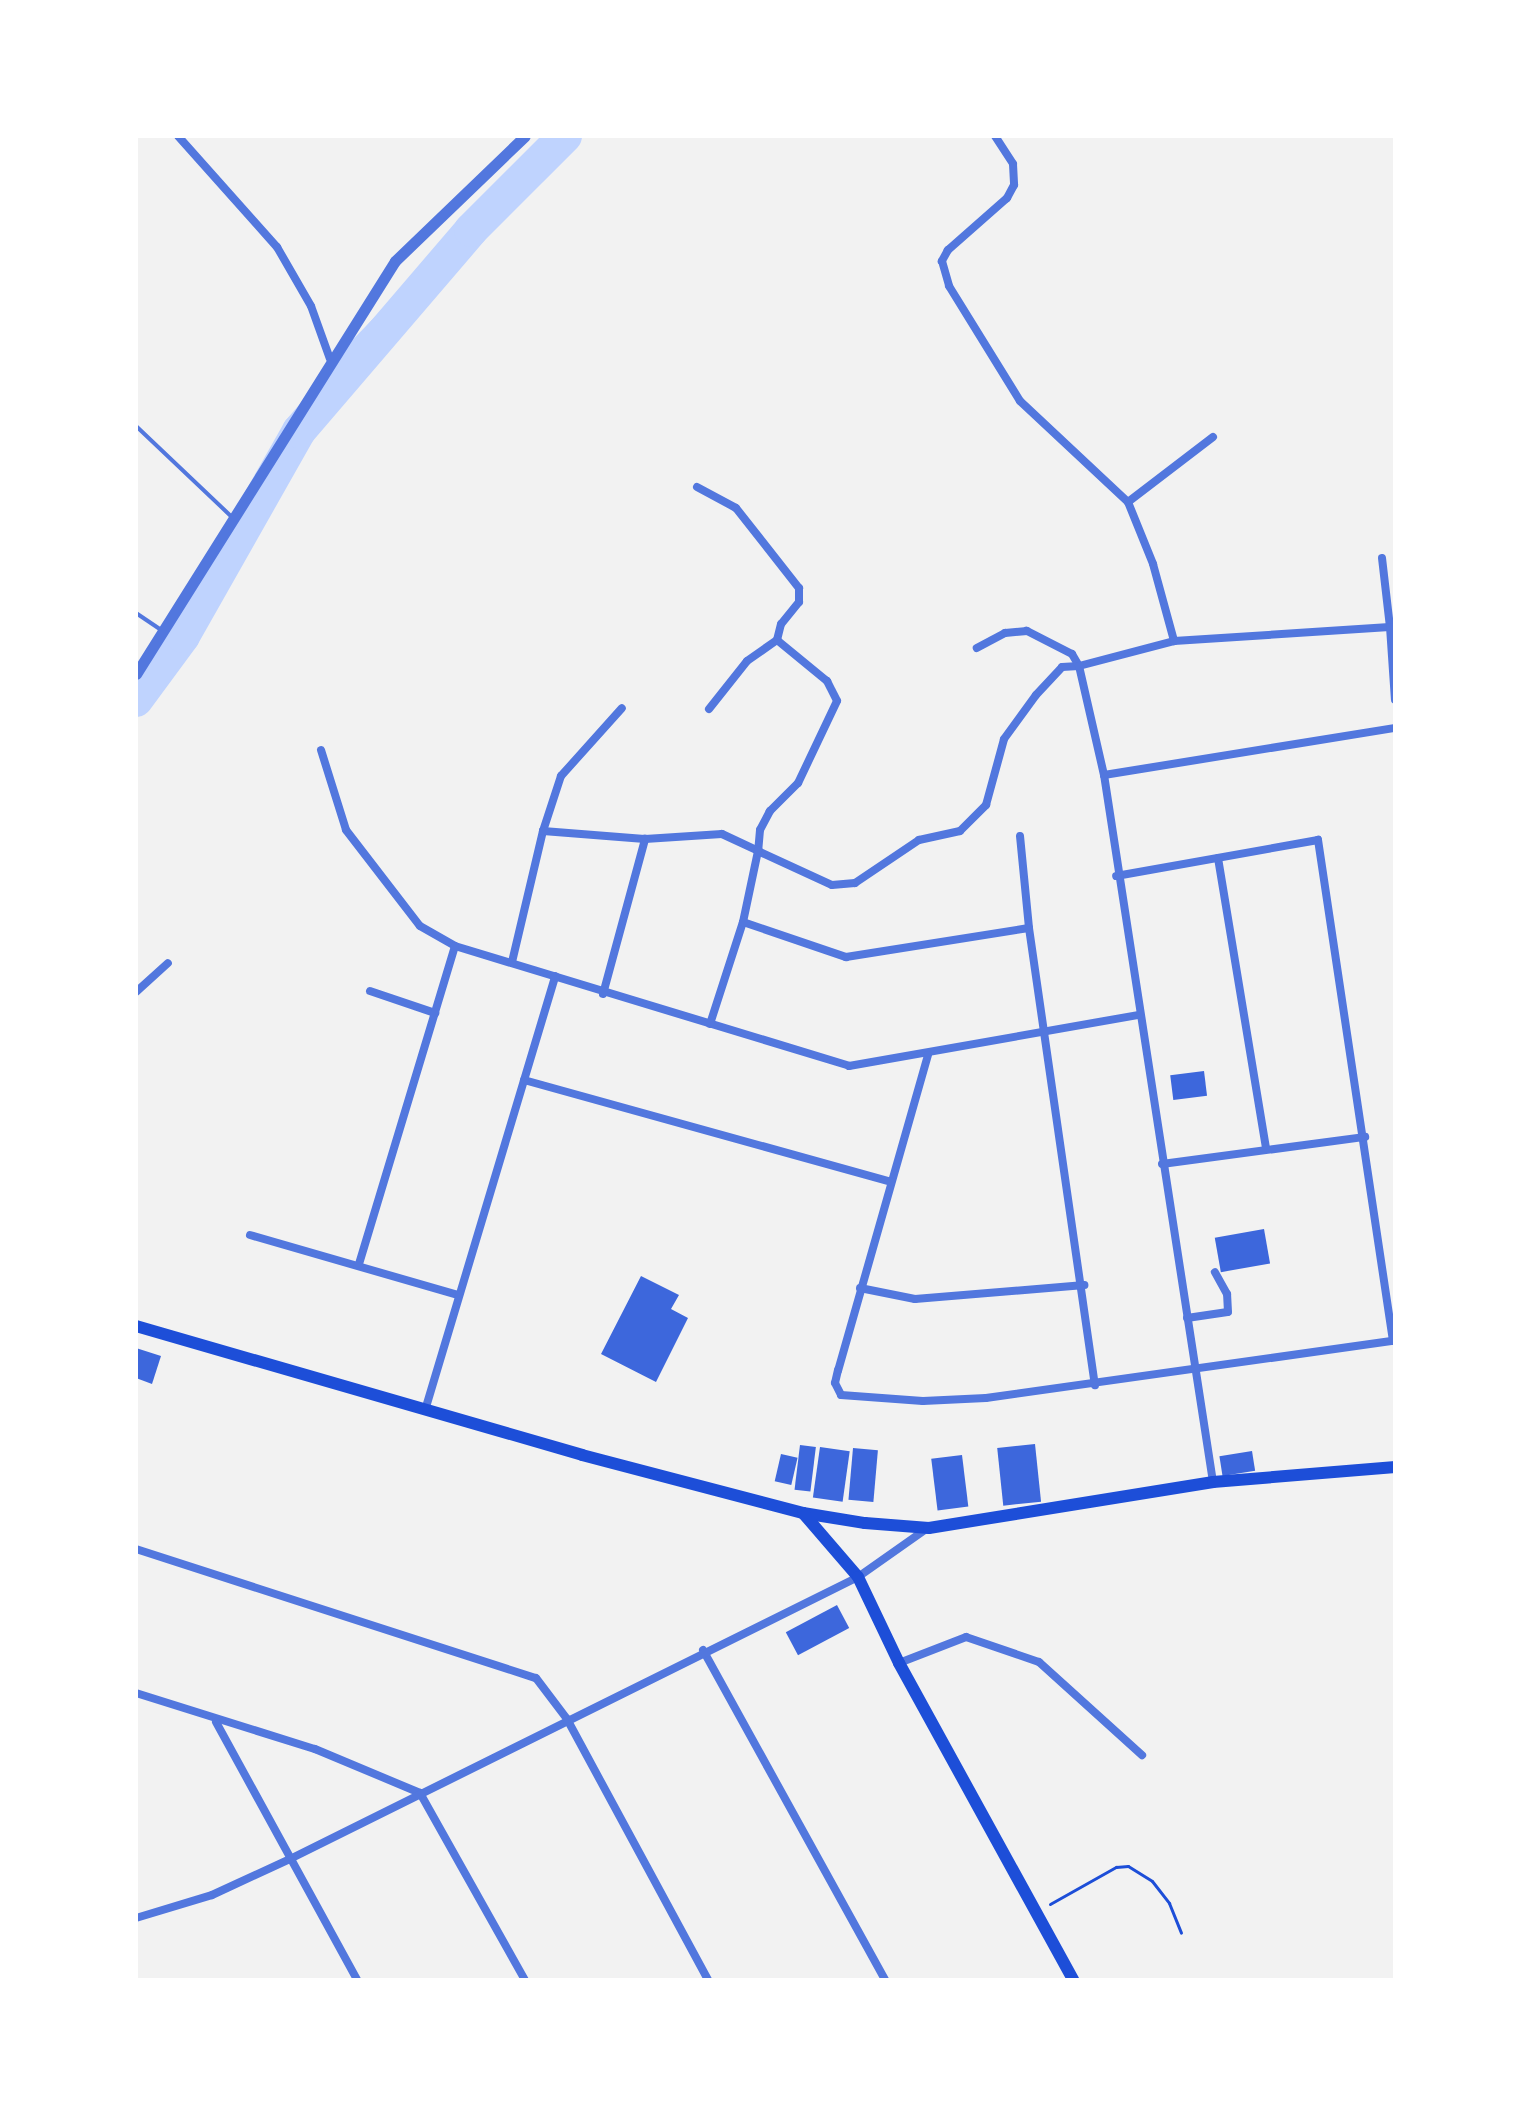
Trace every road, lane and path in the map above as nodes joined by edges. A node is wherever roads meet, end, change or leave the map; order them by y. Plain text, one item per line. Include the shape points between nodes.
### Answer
1 (178, 136) edge
2 (525, 136) edge
3 (995, 136) edge
4 (330, 359) junction
5 (136, 426) edge
6 (1213, 437) dead end
7 (697, 487) dead end
8 (1128, 502) junction
9 (231, 516) junction
10 (1382, 558) dead end
11 (136, 613) edge
12 (1390, 627) junction
13 (163, 631) junction
14 (777, 640) junction
15 (1174, 641) junction
16 (977, 648) dead end
17 (1079, 666) junction
18 (136, 674) edge
19 (1395, 700) edge
20 (622, 708) dead end
21 (709, 709) dead end
22 (1395, 728) edge
23 (321, 750) dead end
24 (1104, 775) junction
25 (543, 831) junction
26 (1020, 836) dead end
27 (645, 839) junction
28 (758, 851) junction
29 (1218, 858) junction
30 (1116, 876) junction
31 (743, 922) junction
32 (1029, 928) junction
33 (455, 946) junction
34 (512, 962) junction
35 (168, 963) dead end
36 (555, 976) junction
37 (370, 991) dead end
38 (136, 992) edge
39 (603, 994) junction
40 (435, 1013) junction
41 (1138, 1015) junction
42 (710, 1024) junction
43 (1045, 1033) junction
44 (928, 1055) junction
45 (524, 1080) junction
46 (1365, 1137) junction
47 (1266, 1147) junction
48 (1162, 1164) junction
49 (891, 1182) junction
50 (250, 1235) dead end
51 (359, 1264) junction
52 (1215, 1272) dead end
53 (1084, 1285) junction
54 (860, 1288) junction
55 (458, 1295) junction
56 (1187, 1318) junction
57 (136, 1326) edge
58 (1195, 1367) junction
59 (1095, 1385) junction
60 (426, 1407) junction
61 (1395, 1467) edge
62 (1213, 1482) junction
63 (803, 1513) junction
64 (929, 1528) junction
65 (136, 1549) edge
66 (858, 1577) junction
67 (703, 1650) junction
68 (899, 1663) junction
69 (136, 1693) edge
70 (567, 1719) junction
71 (216, 1722) junction
72 (1142, 1755) dead end
73 (420, 1793) junction
74 (292, 1858) junction
75 (1036, 1912) junction
76 (136, 1918) edge
77 (1181, 1933) dead end
78 (357, 1980) edge
79 (525, 1980) edge
80 (708, 1980) edge
81 (885, 1980) edge
82 (1073, 1980) edge

1 - 4 street via 277,247 311,306
2 - 4 street via 395,261
3 - 8 street via 1013,164 1014,185 1007,198 948,250 942,261 949,286 1020,401
4 - 9 street
5 - 9 lane
6 - 8 street
7 - 14 street via 736,508 799,588 799,602 781,624
8 - 15 street via 1153,564
9 - 13 street
10 - 12 street
11 - 13 lane
12 - 15 street
12 - 19 street
13 - 18 street
14 - 21 street via 747,661
14 - 28 street via 827,681 837,701 798,783 770,811 760,830
15 - 17 street
16 - 17 street via 1005,633 1027,631 1072,654
17 - 24 street
17 - 28 street via 1062,667 1004,739 986,805 960,831 919,840 855,883 832,885
20 - 25 street via 561,776
22 - 24 street
23 - 33 street via 346,830 420,926
24 - 30 street
25 - 27 street
25 - 34 street
26 - 32 street
27 - 28 street via 722,834
27 - 39 street
28 - 31 street
29 - 30 street
29 - 46 street via 1318,840
29 - 47 street
30 - 41 street
31 - 32 street via 846,957
31 - 42 street
32 - 43 street
33 - 34 street
33 - 40 street
34 - 36 street
35 - 38 street
36 - 39 street
36 - 45 street
37 - 40 street
39 - 42 street
40 - 51 street
41 - 43 street
41 - 48 street
42 - 44 street via 849,1066
43 - 44 street
43 - 53 street
44 - 49 street
45 - 49 street
45 - 55 street
46 - 47 street
46 - 58 street via 1393,1341
47 - 48 street
48 - 56 street
49 - 54 street
50 - 51 street
51 - 55 street
52 - 56 street via 1227,1294 1228,1312
53 - 54 street via 915,1299
53 - 59 street
54 - 59 street via 835,1383 847,1398 986,1398
55 - 60 street
56 - 58 street
57 - 60 main road
58 - 59 street
58 - 62 street
60 - 63 main road
61 - 62 main road
62 - 64 main road
63 - 64 main road
63 - 66 main road
64 - 66 street
65 - 70 street via 536,1678
66 - 67 street
66 - 68 main road
67 - 70 street
67 - 81 street
68 - 72 street via 966,1637 1039,1662
68 - 75 main road
69 - 71 street
70 - 73 street
70 - 80 street
71 - 73 street via 315,1749
71 - 74 street
73 - 74 street
73 - 79 street
74 - 76 street via 212,1895
74 - 78 street
75 - 77 path via 1116,1867 1128,1866 1160,1892
75 - 82 main road

